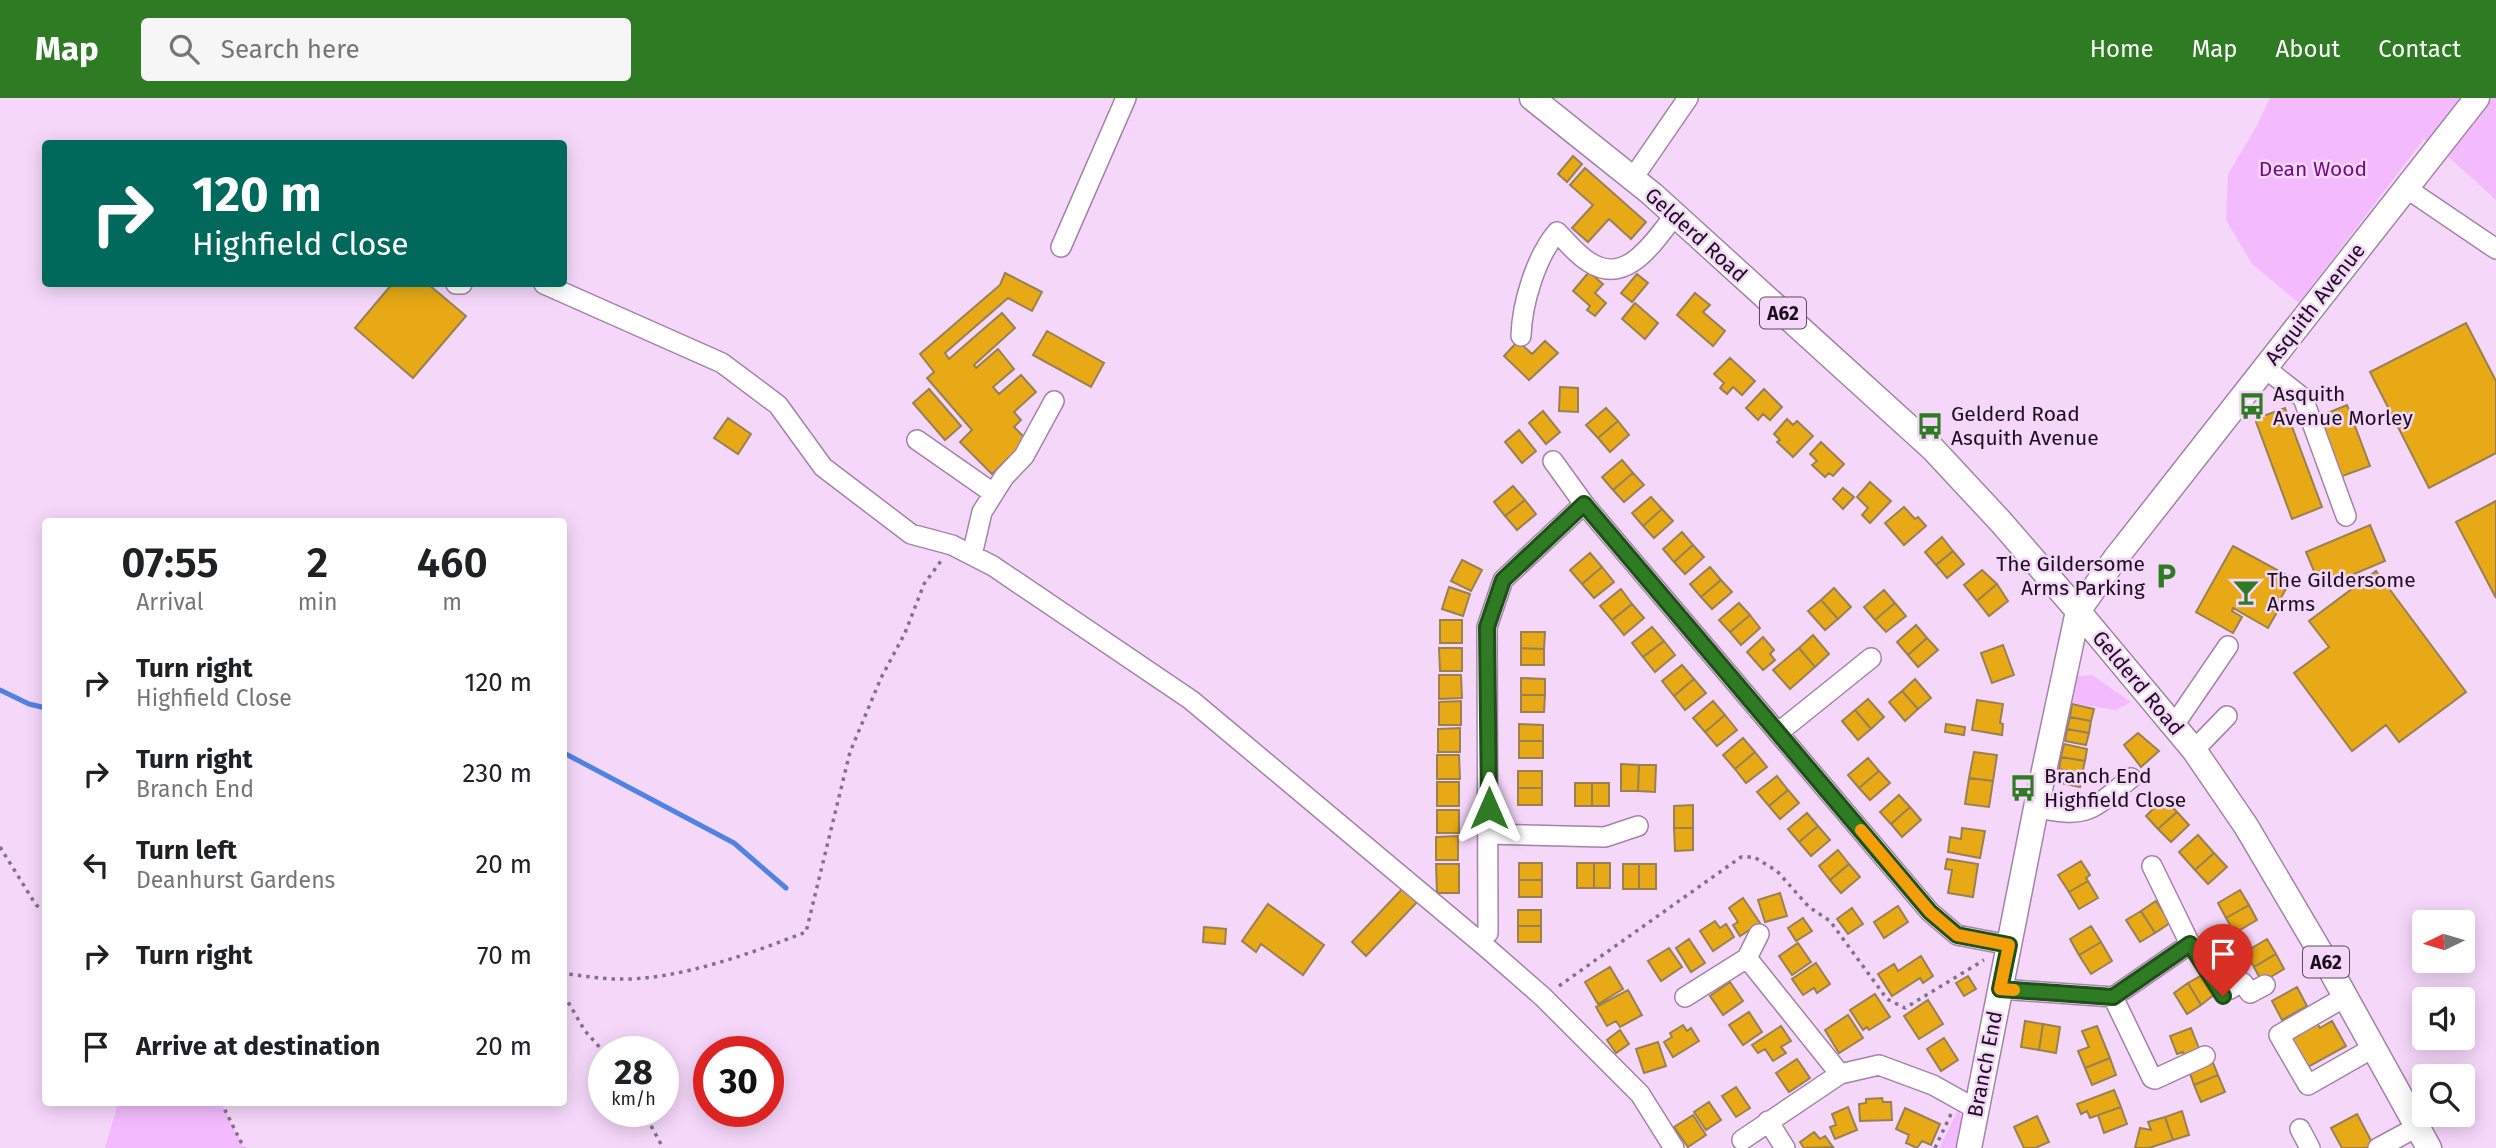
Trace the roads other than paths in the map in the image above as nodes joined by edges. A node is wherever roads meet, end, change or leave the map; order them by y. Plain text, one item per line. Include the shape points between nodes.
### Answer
1 (1126, 98) edge
2 (1532, 98) edge
3 (1688, 98) edge
4 (2477, 98) edge
5 (1633, 178) junction
6 (2406, 188) junction
7 (1675, 215) junction
8 (1061, 247) dead end
9 (2496, 249) edge
10 (551, 287) edge
11 (1521, 336) dead end
12 (2265, 368) junction
13 (1054, 401) dead end
14 (917, 440) dead end
15 (1553, 461) dead end
16 (993, 493) junction
17 (1584, 504) junction
18 (2346, 516) dead end
19 (972, 555) junction
20 (2078, 611) junction
21 (2228, 646) dead end
22 (1871, 658) dead end
23 (2227, 716) dead end
24 (2174, 725) junction
25 (1779, 732) junction
26 (2194, 750) junction
27 (2131, 778) dead end
28 (2036, 807) junction
29 (1639, 826) dead end
30 (1489, 834) junction
31 (2152, 866) dead end
32 (1488, 933) dead end
33 (1759, 934) dead end
34 (2190, 944) junction
35 (2009, 945) junction
36 (1747, 958) junction
37 (2265, 985) dead end
38 (2000, 989) junction
39 (2223, 996) dead end
40 (1685, 997) dead end
41 (2113, 997) junction
42 (2345, 997) junction
43 (2374, 1048) junction
44 (2205, 1056) dead end
45 (1839, 1074) junction
46 (1967, 1104) junction
47 (1768, 1121) junction
48 (2300, 1129) dead end
49 (2423, 1138) edge
50 (1742, 1140) dead end
51 (1674, 1148) edge
52 (1785, 1148) edge
53 (1969, 1148) edge
54 (2310, 1148) edge
55 (2378, 1148) edge

1 - 8 street
2 - 5 main road, Gelderd Road / A62
3 - 5 street
4 - 6 main road, Asquith Avenue
5 - 7 main road, Gelderd Road / A62
6 - 9 street
6 - 12 main road, Asquith Avenue
7 - 11 street via 1646,251 1629,266 1612,271 1590,263 1557,232 1544,248 1521,316
7 - 20 main road, Gelderd Road / A62 via 1933,449
10 - 19 street via 722,363 778,405 823,467 911,534
12 - 18 street via 2303,398
12 - 20 main road, Asquith Avenue
13 - 16 street via 1024,456
14 - 16 street
15 - 17 street
16 - 19 street via 982,512
17 - 25 street
17 - 30 street via 1503,580 1487,627
19 - 51 street via 1191,700 1476,939 1543,997 1640,1094
20 - 24 main road, Gelderd Road / A62
20 - 28 main road, Branch End
21 - 24 street
22 - 25 street
23 - 26 street
24 - 26 main road, Gelderd Road / A62
25 - 35 street via 1930,912 1957,935
26 - 42 main road, Gelderd Road / A62 via 2246,827
27 - 28 street via 2095,808 2079,813
28 - 35 main road, Branch End
29 - 30 street via 1605,837
30 - 32 street
31 - 34 street
33 - 36 street
34 - 37 street via 2204,953 2230,989 2243,983 2250,993
34 - 39 street
34 - 41 street
35 - 38 main road, Branch End
36 - 40 street
36 - 45 street
38 - 41 street
38 - 46 main road, Branch End
41 - 44 street via 2152,1078
42 - 43 main road, Gelderd Road / A62
42 - 43 street via 2279,1035 2308,1085
43 - 49 main road, Gelderd Road / A62
45 - 46 street via 1879,1065 1933,1085
45 - 47 street
46 - 53 main road, Branch End
47 - 50 street
47 - 52 street
48 - 54 street
49 - 55 street

